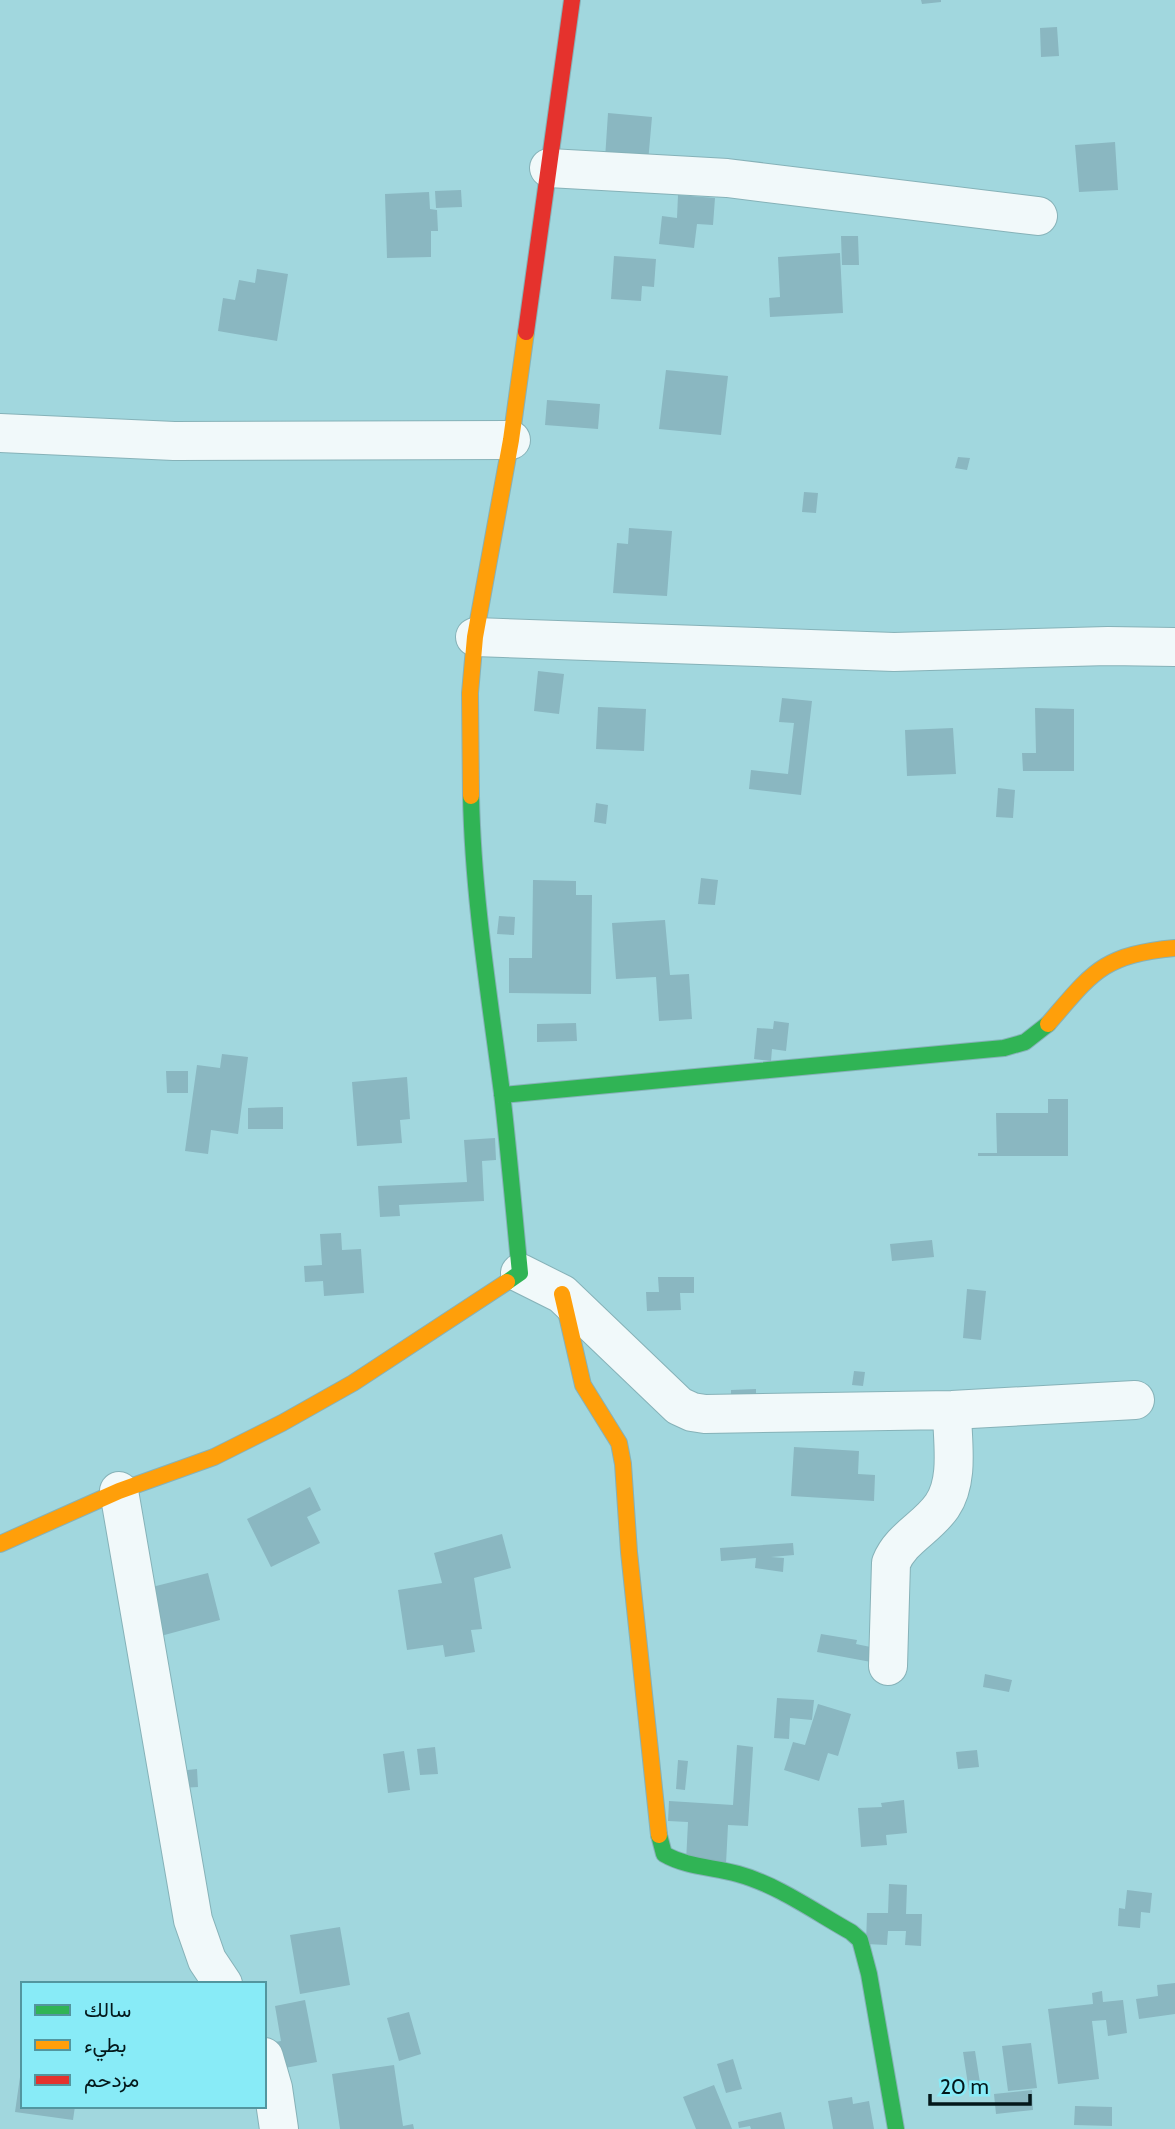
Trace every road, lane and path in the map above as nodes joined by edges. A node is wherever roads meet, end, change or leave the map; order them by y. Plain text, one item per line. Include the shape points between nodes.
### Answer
1 (572, 0) edge
2 (550, 168) junction
3 (1038, 216) dead end
4 (0, 433) edge
5 (511, 440) junction
6 (475, 637) junction
7 (1175, 647) edge
8 (1175, 948) edge
9 (502, 1095) junction
10 (520, 1273) junction
11 (562, 1294) junction
12 (1135, 1400) dead end
13 (952, 1410) junction
14 (119, 1491) junction
15 (0, 1544) edge
16 (888, 1665) dead end
17 (222, 1982) edge
18 (266, 2064) edge
19 (279, 2129) edge
20 (896, 2129) edge

1 - 2 street
2 - 3 street via 727,178
2 - 5 street
4 - 5 street via 174,441
5 - 6 street
6 - 7 street via 894,652
6 - 9 street via 470,693 472,844
8 - 9 street via 1116,958 1098,970 1040,1033 1022,1043
9 - 10 street
10 - 11 street
10 - 14 street via 353,1383 294,1416 214,1457
11 - 13 street via 679,1406 692,1412
11 - 20 street via 583,1385 619,1443 623,1464 628,1552 660,1844 664,1854 674,1860 770,1886 860,1940
12 - 13 street
13 - 16 street via 950,1488 942,1507 896,1551 891,1563
14 - 15 street
14 - 17 street via 193,1920 207,1960
18 - 19 street

